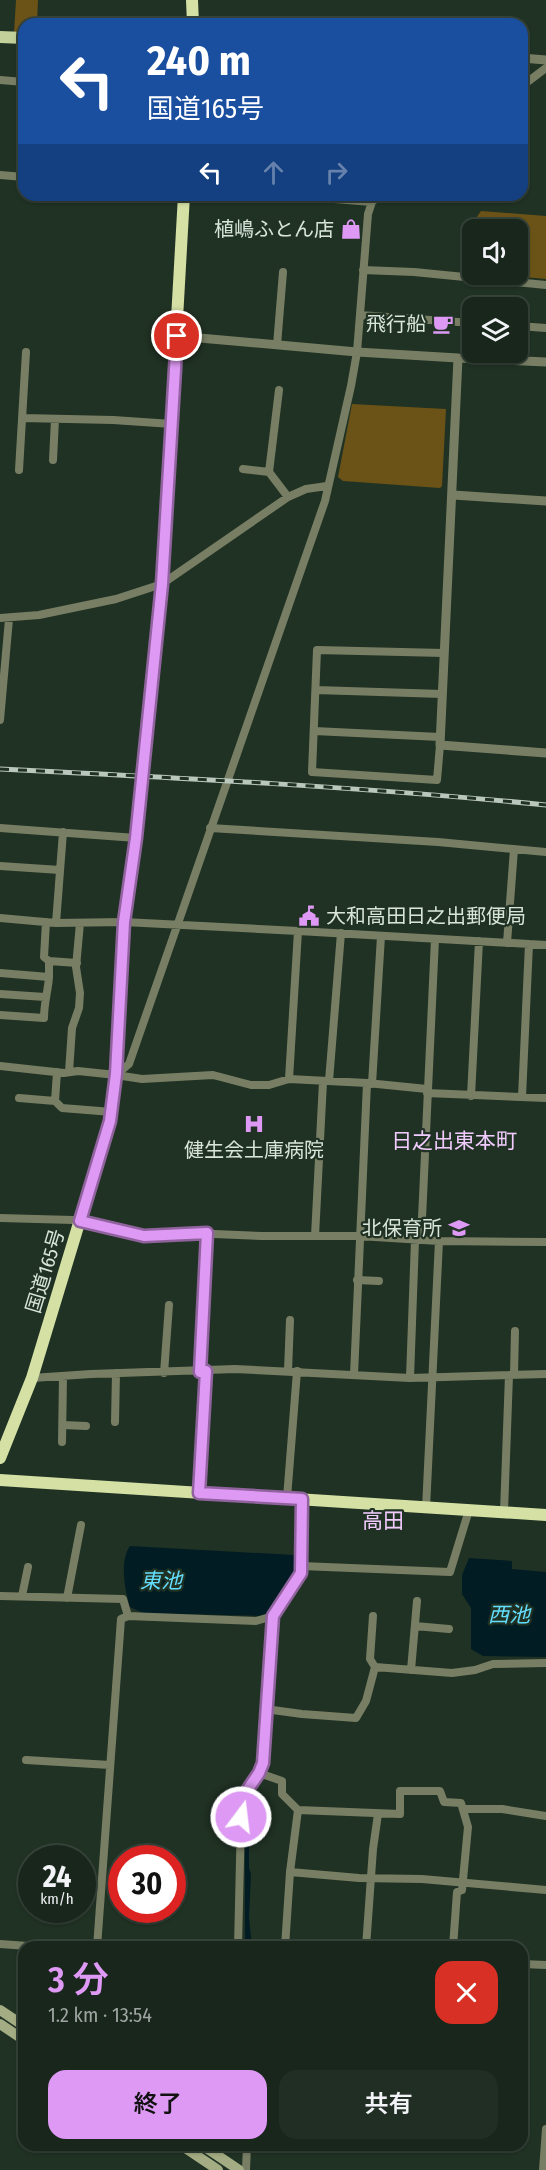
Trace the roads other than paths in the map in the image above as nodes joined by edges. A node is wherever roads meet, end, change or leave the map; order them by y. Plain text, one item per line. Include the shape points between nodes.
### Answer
1 (192, 0) edge
2 (193, 18) edge
3 (0, 37) edge
4 (18, 38) edge
5 (528, 58) edge
6 (546, 60) edge
7 (546, 68) edge
8 (0, 80) edge
9 (18, 82) edge
10 (528, 82) edge
11 (0, 175) edge
12 (18, 176) edge
13 (184, 201) edge
14 (366, 201) edge
15 (363, 270) junction
16 (283, 272) dead end
17 (546, 285) edge
18 (360, 315) junction
19 (462, 322) edge
20 (528, 327) edge
21 (546, 328) edge
22 (177, 336) junction
23 (277, 345) junction
24 (26, 352) dead end
25 (357, 352) junction
26 (458, 358) junction
27 (546, 362) edge
28 (279, 390) dead end
29 (22, 418) junction
30 (55, 419) junction
31 (172, 424) junction
32 (53, 460) dead end
33 (243, 469) dead end
34 (19, 470) dead end
35 (269, 472) junction
36 (327, 486) junction
37 (453, 495) junction
38 (288, 497) junction
39 (546, 501) edge
40 (162, 584) junction
41 (4, 618) edge
42 (444, 653) junction
43 (316, 690) junction
44 (442, 694) junction
45 (0, 720) edge
46 (314, 731) junction
47 (440, 741) junction
48 (546, 753) edge
49 (0, 828) edge
50 (210, 828) junction
51 (63, 832) junction
52 (136, 838) junction
53 (514, 849) junction
54 (546, 852) edge
55 (0, 866) edge
56 (60, 870) junction
57 (0, 918) edge
58 (46, 922) junction
59 (124, 922) junction
60 (56, 923) junction
61 (80, 923) junction
62 (176, 925) junction
63 (298, 931) junction
64 (341, 933) junction
65 (381, 936) junction
66 (435, 939) junction
67 (479, 941) junction
68 (507, 943) junction
69 (529, 944) junction
70 (546, 945) edge
71 (49, 961) junction
72 (77, 963) junction
73 (0, 973) edge
74 (49, 977) junction
75 (0, 994) edge
76 (45, 997) junction
77 (0, 1015) edge
78 (0, 1066) edge
79 (57, 1072) junction
80 (69, 1072) junction
81 (116, 1074) junction
82 (290, 1079) junction
83 (326, 1082) junction
84 (369, 1083) junction
85 (427, 1091) junction
86 (471, 1096) junction
87 (522, 1097) junction
88 (19, 1098) dead end
89 (546, 1098) edge
90 (55, 1101) junction
91 (111, 1112) junction
92 (0, 1218) edge
93 (80, 1221) junction
94 (207, 1233) junction
95 (315, 1236) junction
96 (359, 1236) junction
97 (418, 1240) junction
98 (439, 1241) junction
99 (546, 1242) edge
100 (357, 1280) junction
101 (379, 1281) dead end
102 (169, 1305) dead end
103 (290, 1320) dead end
104 (515, 1331) dead end
105 (203, 1371) junction
106 (288, 1371) junction
107 (297, 1371) junction
108 (116, 1373) junction
109 (164, 1373) junction
110 (546, 1374) edge
111 (354, 1375) junction
112 (512, 1375) junction
113 (63, 1376) junction
114 (32, 1378) junction
115 (410, 1378) junction
116 (433, 1378) junction
117 (115, 1422) dead end
118 (63, 1425) junction
119 (87, 1426) dead end
120 (62, 1442) dead end
121 (0, 1458) edge
122 (0, 1480) edge
123 (199, 1493) junction
124 (287, 1498) junction
125 (302, 1499) junction
126 (426, 1508) junction
127 (469, 1510) junction
128 (504, 1512) junction
129 (546, 1515) edge
130 (81, 1524) dead end
131 (302, 1566) junction
132 (28, 1567) dead end
133 (0, 1596) edge
134 (22, 1596) junction
135 (67, 1598) junction
136 (417, 1601) dead end
137 (128, 1616) junction
138 (273, 1616) junction
139 (374, 1616) dead end
140 (415, 1626) junction
141 (449, 1629) dead end
142 (546, 1663) edge
143 (375, 1667) junction
144 (411, 1670) junction
145 (266, 1709) junction
146 (26, 1760) dead end
147 (110, 1765) junction
148 (259, 1773) junction
149 (463, 1809) junction
150 (298, 1810) junction
151 (378, 1814) junction
152 (546, 1816) edge
153 (290, 1872) junction
154 (371, 1878) junction
155 (463, 1884) junction
156 (546, 1890) edge
157 (97, 1941) edge
158 (238, 1941) edge
159 (285, 1941) edge
160 (366, 1941) edge
161 (453, 1941) edge
162 (0, 1944) edge
163 (18, 1945) edge
164 (528, 1964) edge
165 (546, 1965) edge
166 (0, 2010) edge
167 (18, 2022) edge
168 (0, 2024) edge
169 (18, 2036) edge
170 (546, 2129) edge
171 (190, 2151) edge
172 (211, 2151) edge
173 (248, 2151) edge
174 (219, 2170) edge
175 (239, 2170) edge
176 (246, 2170) edge
177 (543, 2170) edge

1 - 2 highway
3 - 4 main road
5 - 6 street
7 - 10 street
8 - 9 street
11 - 12 street
13 - 22 highway, 国道165号
14 - 15 street
15 - 17 street
15 - 18 street
16 - 23 street
18 - 19 street
18 - 25 street
20 - 21 street
22 - 23 street
22 - 31 highway, 国道165号
23 - 25 street
24 - 29 street
25 - 26 street
25 - 36 street
26 - 27 street
26 - 37 street
28 - 35 street
29 - 30 street
29 - 34 street
30 - 31 street
30 - 32 street
31 - 40 highway, 国道165号
33 - 35 street
35 - 38 street
36 - 38 street
36 - 50 street
37 - 39 street
37 - 42 street
38 - 40 street
40 - 41 street via 116,599
40 - 52 highway, 国道165号
41 - 45 street
42 - 43 street via 317,650
42 - 44 street
43 - 44 street
43 - 46 street
44 - 47 street
46 - 47 street
46 - 47 street via 312,772 437,780
47 - 48 street
49 - 51 street
50 - 53 street
50 - 62 street
51 - 52 street
51 - 56 street
52 - 59 highway, 国道165号
53 - 54 street
53 - 68 street
55 - 56 street
56 - 60 street
57 - 58 street
58 - 60 street
58 - 71 street via 44,957
59 - 61 street
59 - 62 street
59 - 81 highway, 国道165号
60 - 61 street
61 - 72 street
62 - 63 street
62 - 81 street via 129,1064
63 - 64 street
63 - 82 street
64 - 65 street
64 - 83 street
65 - 66 street
65 - 84 street
66 - 67 street
66 - 85 street
67 - 68 street
67 - 86 street
68 - 69 street
69 - 70 street
69 - 87 street
71 - 72 street
71 - 74 street
72 - 80 street via 79,1008 72,1028
73 - 74 street
74 - 76 street
75 - 76 street
76 - 77 street via 44,1018
78 - 79 street
79 - 80 street
79 - 90 street
80 - 81 street
81 - 82 street via 142,1079 213,1075 251,1085
81 - 91 highway, 国道165号
82 - 83 street
83 - 84 street
83 - 95 street
84 - 85 street
84 - 96 street
85 - 86 street
85 - 97 street
86 - 87 street
87 - 89 street
88 - 90 street
90 - 91 street via 63,1108
91 - 93 highway, 国道165号
92 - 93 street
93 - 94 street via 144,1236
93 - 114 highway, 国道165号
94 - 95 street
94 - 105 street
95 - 96 street
96 - 97 street
96 - 100 street
97 - 98 street
97 - 115 street
98 - 99 street
98 - 116 street
100 - 101 street
100 - 111 street
102 - 109 street
103 - 106 street
104 - 112 street
105 - 106 street
105 - 109 street
105 - 123 street
106 - 107 street
107 - 111 street
107 - 124 street
108 - 109 street
108 - 113 street
108 - 117 street
110 - 112 street
111 - 115 street
112 - 116 street
112 - 128 street
113 - 114 street
113 - 118 street
114 - 121 highway, 国道165号
115 - 116 street
116 - 126 street
118 - 119 street
118 - 120 street
122 - 123 highway
123 - 124 highway
124 - 125 highway
125 - 126 highway
125 - 131 street
126 - 127 highway
127 - 128 highway
127 - 131 street via 450,1572
128 - 129 highway
130 - 135 street
131 - 138 street
132 - 134 street
133 - 134 street
134 - 135 street
135 - 137 street via 123,1599
136 - 140 street
137 - 138 street via 256,1621
137 - 147 street via 121,1620
138 - 145 street
139 - 143 street via 370,1659
140 - 141 street
140 - 144 street
142 - 144 street via 493,1664 452,1673
143 - 144 street
143 - 145 street via 366,1701 356,1718
145 - 148 street
146 - 147 street
147 - 157 street
148 - 150 street via 282,1781 282,1794
148 - 158 street via 248,1789 240,1825
149 - 151 street via 460,1803 444,1802 440,1791 400,1791 400,1814
149 - 152 street via 502,1809
149 - 155 street via 468,1827
150 - 151 street
150 - 153 street
151 - 154 street
153 - 154 street
153 - 159 street
154 - 155 street
154 - 160 street
155 - 156 street
155 - 161 street via 457,1892
162 - 163 street
164 - 165 street
166 - 167 main road
168 - 169 main road
170 - 177 street
171 - 174 main road
172 - 175 main road
173 - 176 street

